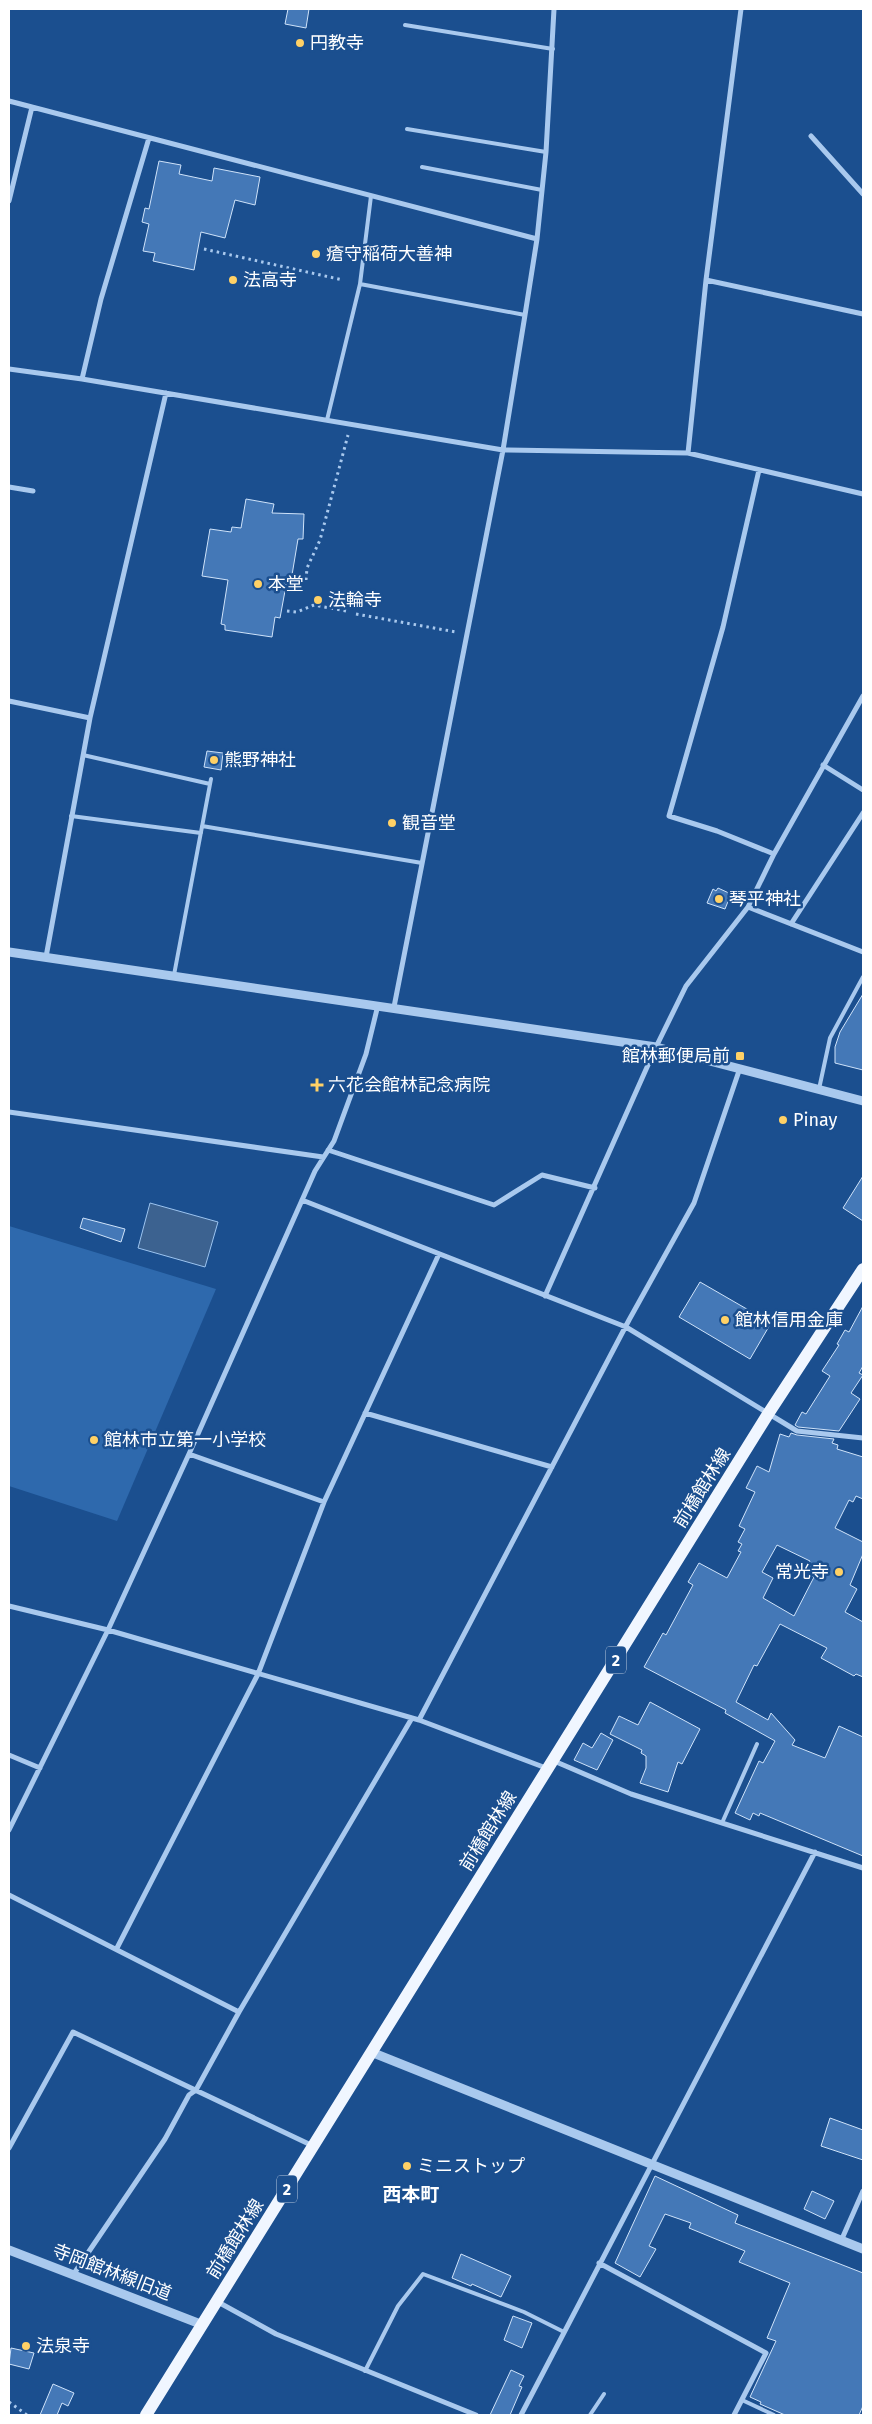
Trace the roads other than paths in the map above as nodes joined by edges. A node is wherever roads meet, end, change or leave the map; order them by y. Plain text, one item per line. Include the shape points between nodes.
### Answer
1 (554, 9) edge
2 (741, 9) edge
3 (405, 25) dead end
4 (553, 49) junction
5 (9, 101) edge
6 (32, 107) junction
7 (406, 129) dead end
8 (811, 136) dead end
9 (149, 138) junction
10 (546, 152) junction
11 (422, 167) dead end
12 (542, 190) junction
13 (863, 194) edge
14 (370, 196) junction
15 (9, 201) edge
16 (537, 239) junction
17 (706, 280) junction
18 (360, 284) junction
19 (863, 314) edge
20 (525, 315) junction
21 (9, 369) edge
22 (82, 379) junction
23 (166, 393) junction
24 (327, 420) junction
25 (503, 450) junction
26 (688, 453) junction
27 (759, 470) junction
28 (9, 487) edge
29 (33, 491) dead end
30 (863, 494) edge
31 (863, 696) edge
32 (9, 701) edge
33 (90, 718) junction
34 (83, 755) junction
35 (823, 765) junction
36 (210, 779) dead end
37 (210, 784) junction
38 (863, 790) edge
39 (863, 813) edge
40 (72, 816) junction
41 (202, 826) junction
42 (201, 833) junction
43 (774, 854) junction
44 (422, 863) junction
45 (748, 907) junction
46 (791, 924) junction
47 (9, 952) edge
48 (863, 952) edge
49 (46, 957) junction
50 (174, 975) junction
51 (863, 977) edge
52 (378, 1005) junction
53 (394, 1007) junction
54 (656, 1047) junction
55 (740, 1068) junction
56 (819, 1089) junction
57 (863, 1101) edge
58 (9, 1112) edge
59 (328, 1150) junction
60 (323, 1157) junction
61 (594, 1188) junction
62 (302, 1200) junction
63 (439, 1254) junction
64 (863, 1269) edge
65 (546, 1296) junction
66 (626, 1327) junction
67 (365, 1413) junction
68 (768, 1414) junction
69 (863, 1438) edge
70 (189, 1454) junction
71 (552, 1467) junction
72 (324, 1502) junction
73 (9, 1606) edge
74 (108, 1630) junction
75 (258, 1674) junction
76 (412, 1718) junction
77 (419, 1720) junction
78 (757, 1744) dead end
79 (9, 1755) edge
80 (551, 1765) junction
81 (40, 1768) junction
82 (722, 1823) junction
83 (9, 1830) edge
84 (815, 1852) junction
85 (863, 1868) edge
86 (9, 1894) edge
87 (117, 1948) junction
88 (239, 2012) junction
89 (370, 2052) junction
90 (196, 2090) junction
91 (314, 2147) junction
92 (9, 2148) edge
93 (651, 2164) junction
94 (863, 2192) edge
95 (840, 2240) junction
96 (9, 2250) edge
97 (863, 2250) edge
98 (600, 2263) junction
99 (73, 2275) junction
100 (216, 2301) junction
101 (203, 2325) junction
102 (564, 2332) junction
103 (365, 2371) junction
104 (604, 2394) dead end
105 (742, 2400) junction
106 (146, 2415) edge
107 (476, 2415) edge
108 (521, 2415) edge
109 (590, 2415) edge
110 (734, 2415) edge
111 (774, 2415) edge

1 - 4 street
2 - 17 street
3 - 4 lane
4 - 10 street
5 - 6 street
6 - 9 street
6 - 15 street
7 - 10 lane
8 - 13 street
9 - 14 street
9 - 22 street
10 - 12 street
11 - 12 lane
12 - 16 street
14 - 16 street
14 - 18 lane
16 - 20 street
17 - 19 street
17 - 26 street
18 - 20 lane
18 - 24 lane
20 - 25 street
21 - 22 street
22 - 23 street
23 - 24 street
23 - 33 street
24 - 25 street
25 - 26 street
25 - 44 street
26 - 27 street
27 - 30 street
27 - 43 street via 723,627 669,816
28 - 29 street
31 - 35 street
32 - 33 street
33 - 34 street
34 - 37 lane
34 - 40 street
35 - 38 street
35 - 43 street
36 - 37 lane
37 - 41 lane
39 - 46 street
40 - 42 lane
40 - 49 street
41 - 42 lane
41 - 44 lane
42 - 50 lane
43 - 45 street
44 - 53 street
45 - 46 street
45 - 54 street via 686,986
46 - 48 street
47 - 49 street
49 - 50 street
50 - 52 street
51 - 56 lane via 830,1038
52 - 53 street
52 - 59 street via 366,1054
53 - 54 street
54 - 55 street
54 - 61 street
55 - 56 street
55 - 66 street via 694,1203
56 - 57 street
58 - 60 street
59 - 60 street
59 - 61 street via 494,1205 542,1175
60 - 62 street
61 - 65 street
62 - 63 street
62 - 70 street
63 - 65 street
63 - 67 street
64 - 68 main road, 前橋館林線 / 2
65 - 66 street
66 - 68 street
66 - 71 street
67 - 71 street
67 - 72 street
68 - 69 street via 797,1430
68 - 80 main road, 前橋館林線 / 2
70 - 72 street
70 - 74 street
71 - 77 street
72 - 75 street
73 - 74 street
74 - 75 street
74 - 81 street
75 - 76 street
75 - 87 street
76 - 77 street
76 - 88 street
77 - 80 street
78 - 82 lane
79 - 81 street
80 - 82 street
80 - 89 main road, 前橋館林線 / 2
81 - 83 street
82 - 84 street
84 - 85 street
84 - 93 street
86 - 87 street
87 - 88 street
88 - 90 street
89 - 91 main road, 前橋館林線 / 2
89 - 93 street
90 - 91 street
90 - 92 street via 73,2032
90 - 99 street via 189,2095 165,2139
91 - 100 main road, 前橋館林線 / 2
93 - 95 street
93 - 98 street
94 - 95 street
95 - 97 street
96 - 99 street, 寺岡館林線旧道
98 - 102 street
98 - 105 street via 766,2353
99 - 101 street, 寺岡館林線旧道
100 - 101 main road, 前橋館林線 / 2
100 - 103 street via 276,2334
101 - 106 main road, 前橋館林線 / 2
102 - 103 lane via 524,2312 423,2274 398,2306
102 - 108 street
103 - 107 street
104 - 109 lane
105 - 110 street
105 - 111 lane

